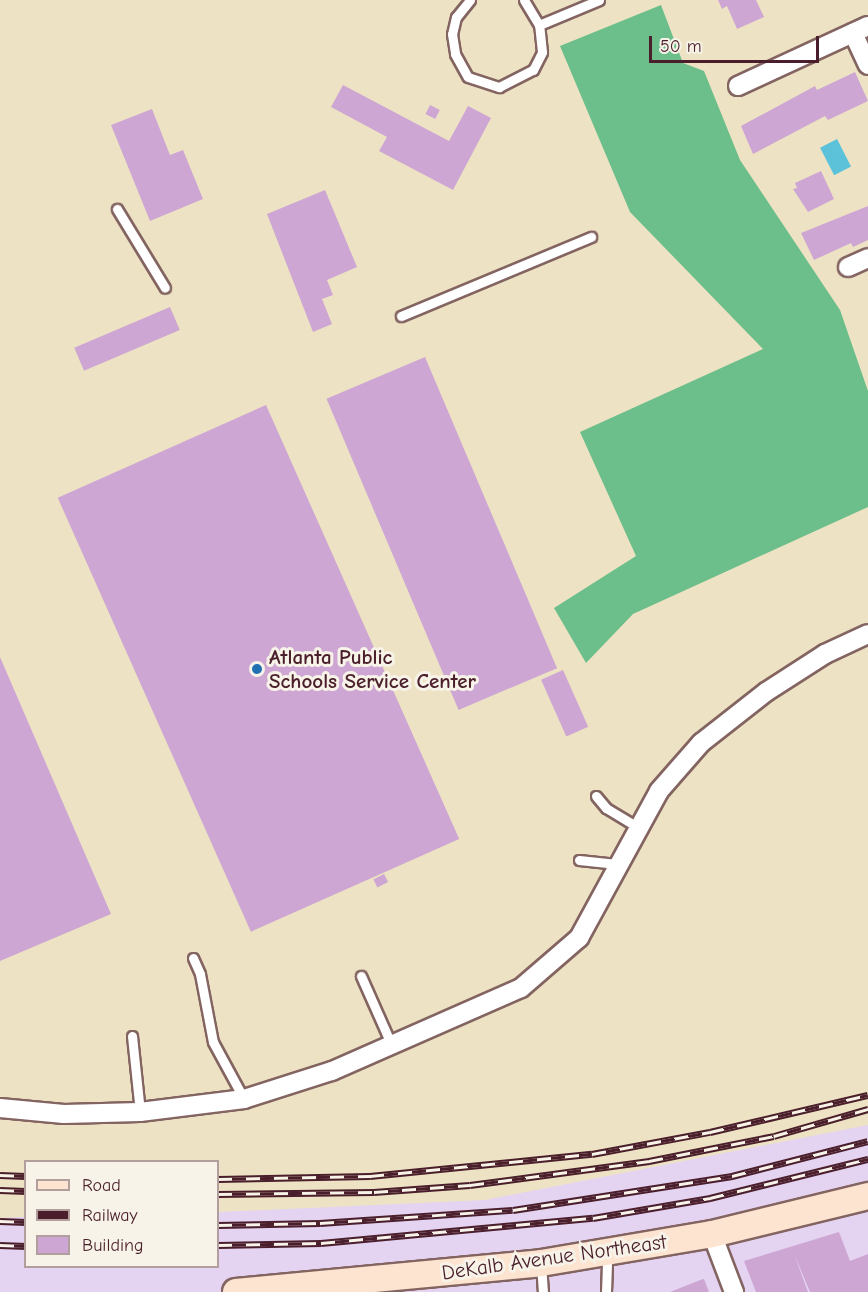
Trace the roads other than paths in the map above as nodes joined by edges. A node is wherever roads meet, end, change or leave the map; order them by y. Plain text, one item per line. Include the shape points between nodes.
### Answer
1 (470, 0) edge
2 (524, 0) edge
3 (599, 0) edge
4 (539, 25) junction
5 (860, 29) edge
6 (868, 65) edge
7 (738, 86) dead end
8 (117, 209) dead end
9 (591, 237) dead end
10 (868, 258) edge
11 (848, 267) dead end
12 (165, 288) dead end
13 (401, 316) dead end
14 (868, 634) edge
15 (596, 796) dead end
16 (638, 827) junction
17 (579, 860) dead end
18 (617, 864) junction
19 (193, 958) dead end
20 (362, 975) dead end
21 (132, 1036) dead end
22 (392, 1046) junction
23 (244, 1099) junction
24 (0, 1108) edge
25 (140, 1112) junction
26 (868, 1196) edge
27 (712, 1234) junction
28 (607, 1252) junction
29 (541, 1263) junction
30 (236, 1292) edge
31 (543, 1292) edge
32 (606, 1292) edge
33 (734, 1292) edge

1 - 4 lane via 456,17 452,34 455,54 468,77 499,87 533,70 542,52
2 - 4 lane
3 - 4 lane
5 - 6 street
5 - 7 street
8 - 12 lane
9 - 13 lane
10 - 11 street
14 - 16 street via 825,654 766,692 701,743 659,791
15 - 16 lane via 606,808
16 - 18 street
17 - 18 lane
18 - 22 street via 579,938 521,988
19 - 23 lane via 200,974 213,1042
20 - 22 lane
21 - 25 lane
22 - 23 street via 332,1071
23 - 25 street
24 - 25 street via 64,1114
26 - 27 main road, DeKalb Avenue Northeast
27 - 28 main road, DeKalb Avenue Northeast
27 - 33 street
28 - 29 main road, DeKalb Avenue Northeast
28 - 32 lane
29 - 30 main road, DeKalb Avenue Northeast
29 - 31 lane

